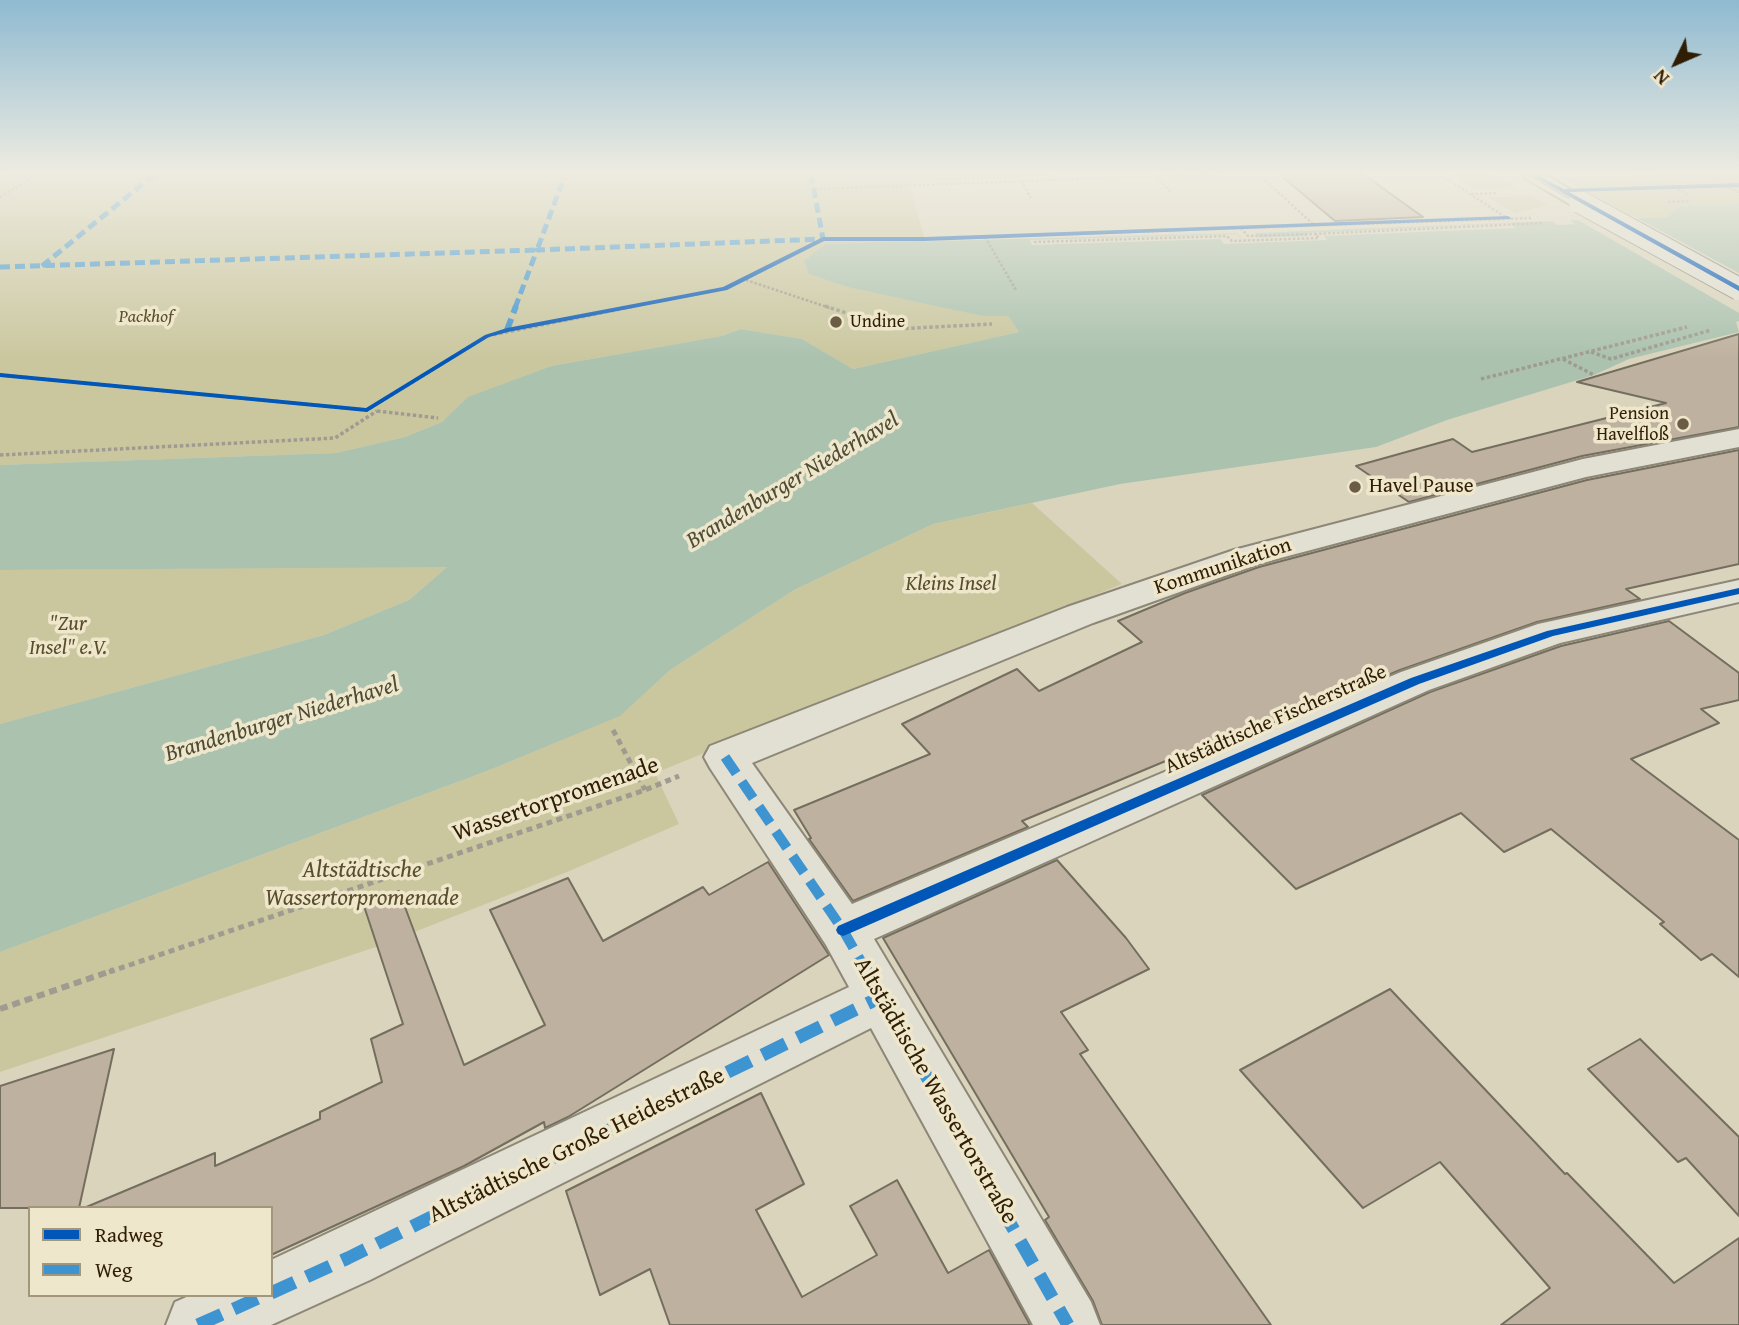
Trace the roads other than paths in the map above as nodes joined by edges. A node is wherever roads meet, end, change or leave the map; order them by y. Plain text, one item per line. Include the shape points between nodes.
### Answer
1 (1642, 236) edge
2 (1739, 289) edge
3 (1739, 438) edge
4 (1739, 591) edge
5 (725, 757) joint
6 (843, 930) junction
7 (881, 997) junction
8 (273, 1292) edge
9 (261, 1297) edge
10 (198, 1325) edge
11 (1068, 1325) edge

1 - 2 street, bridge
3 - 5 street, Kommunikation via 1583,468 1246,556 1080,615
4 - 6 street, Altstädtische Fischerstraße via 1551,633 1415,681
5 - 6 street, Altstädtische Wassertorstraße
6 - 7 street, Altstädtische Wassertorstraße
7 - 8 street, Altstädtische Große Heidestraße
7 - 11 street, Altstädtische Wassertorstraße
9 - 10 street

